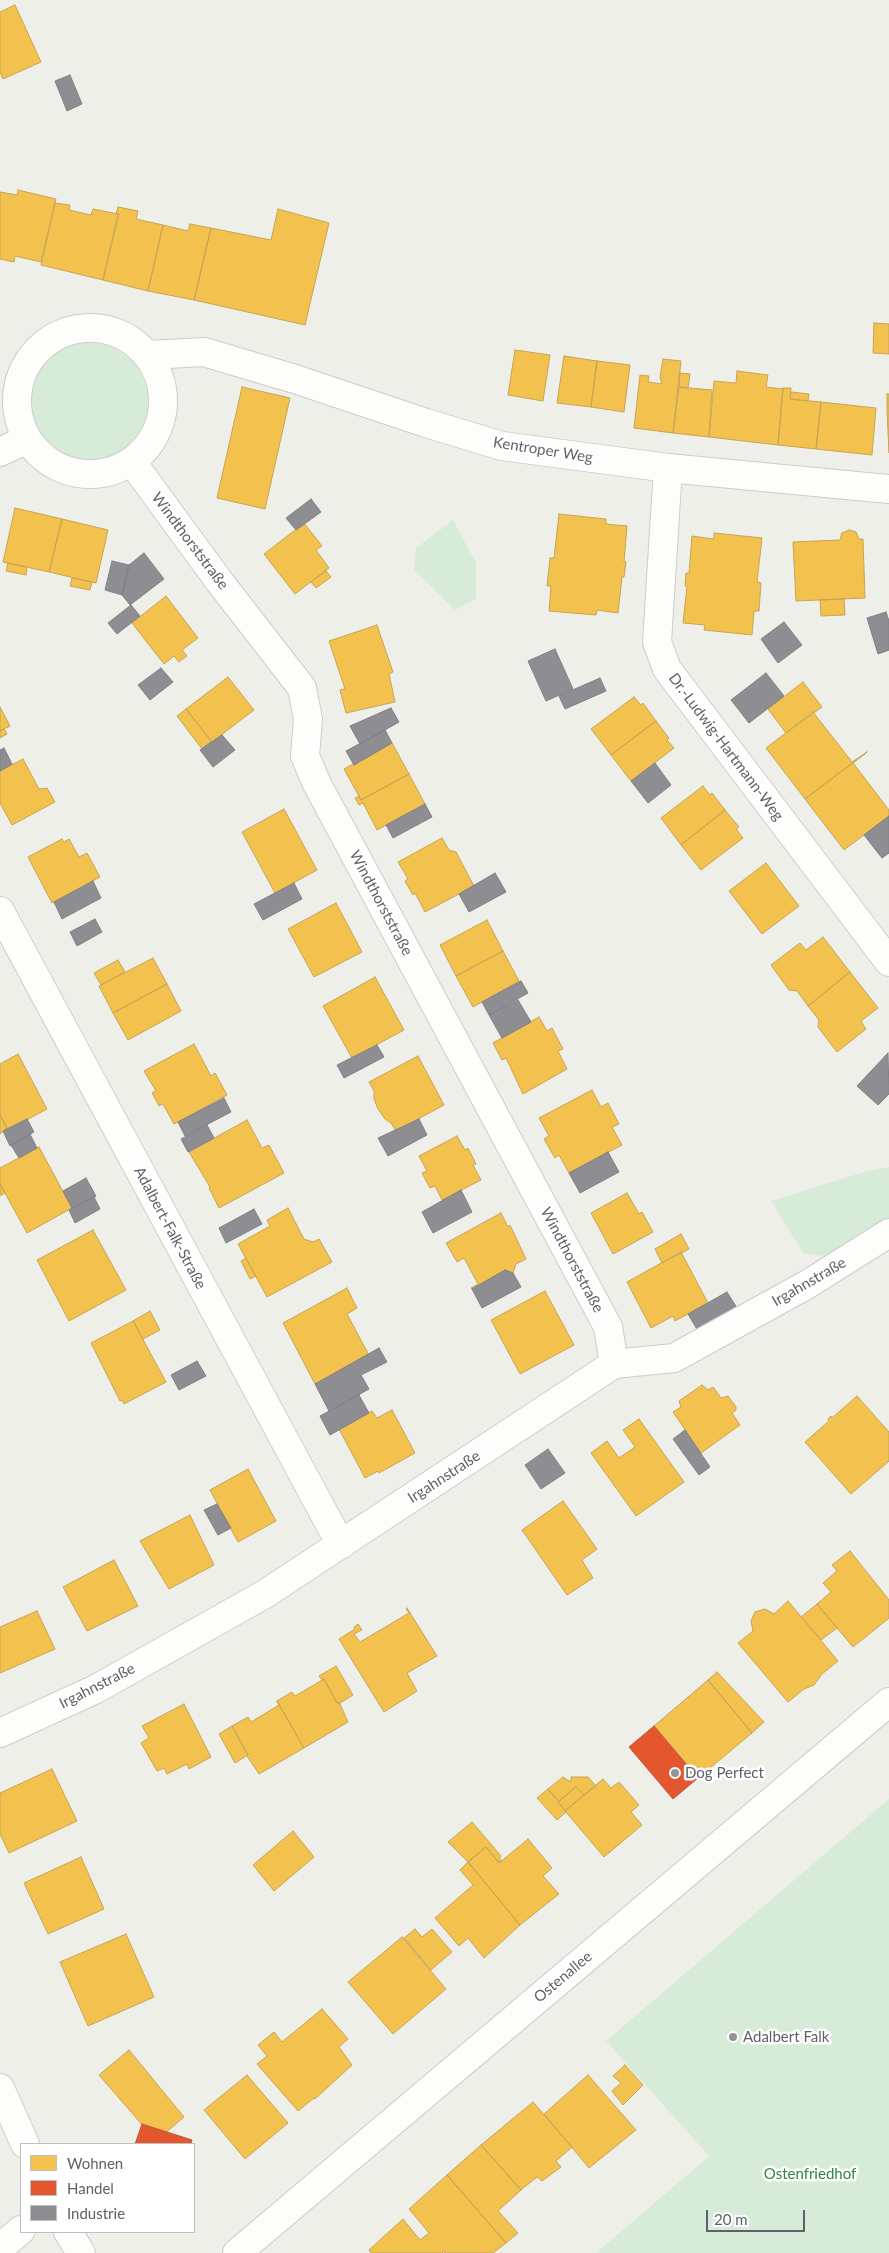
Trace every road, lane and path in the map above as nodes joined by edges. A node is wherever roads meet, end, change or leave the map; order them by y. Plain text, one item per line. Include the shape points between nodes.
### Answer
1 (149, 356) junction
2 (27, 439) junction
3 (0, 452) edge
4 (132, 462) junction
5 (668, 468) junction
6 (889, 489) edge
7 (0, 912) edge
8 (889, 962) edge
9 (889, 1233) edge
10 (614, 1364) junction
11 (341, 1545) junction
12 (889, 1702) edge
13 (0, 1733) edge
14 (0, 2088) edge
15 (24, 2143) edge
16 (20, 2231) edge
17 (69, 2233) edge
18 (0, 2248) edge
19 (81, 2253) edge
20 (237, 2253) edge

1 - 2 street via 128,338 110,330 73,329 56,336 30,359 21,375 17,411
1 - 4 street via 162,386 164,406 150,443
1 - 5 street, Kentroper Weg via 204,352 502,446
2 - 3 street
2 - 4 street via 45,459 80,474 100,474
4 - 10 street, Windthorststraße via 302,688 308,719 306,756 317,784 608,1327
5 - 6 street, Kentroper Weg
5 - 8 street, Dr.-Ludwig-Hartmann-Weg via 657,642 667,669
7 - 11 street, Adalbert-Falk-Straße
9 - 10 street, Irgahnstraße via 808,1284 674,1358
10 - 11 street, Irgahnstraße
11 - 13 street, Irgahnstraße via 265,1594 96,1689
12 - 20 street, Ostenallee
14 - 15 street
16 - 18 street
17 - 19 street

